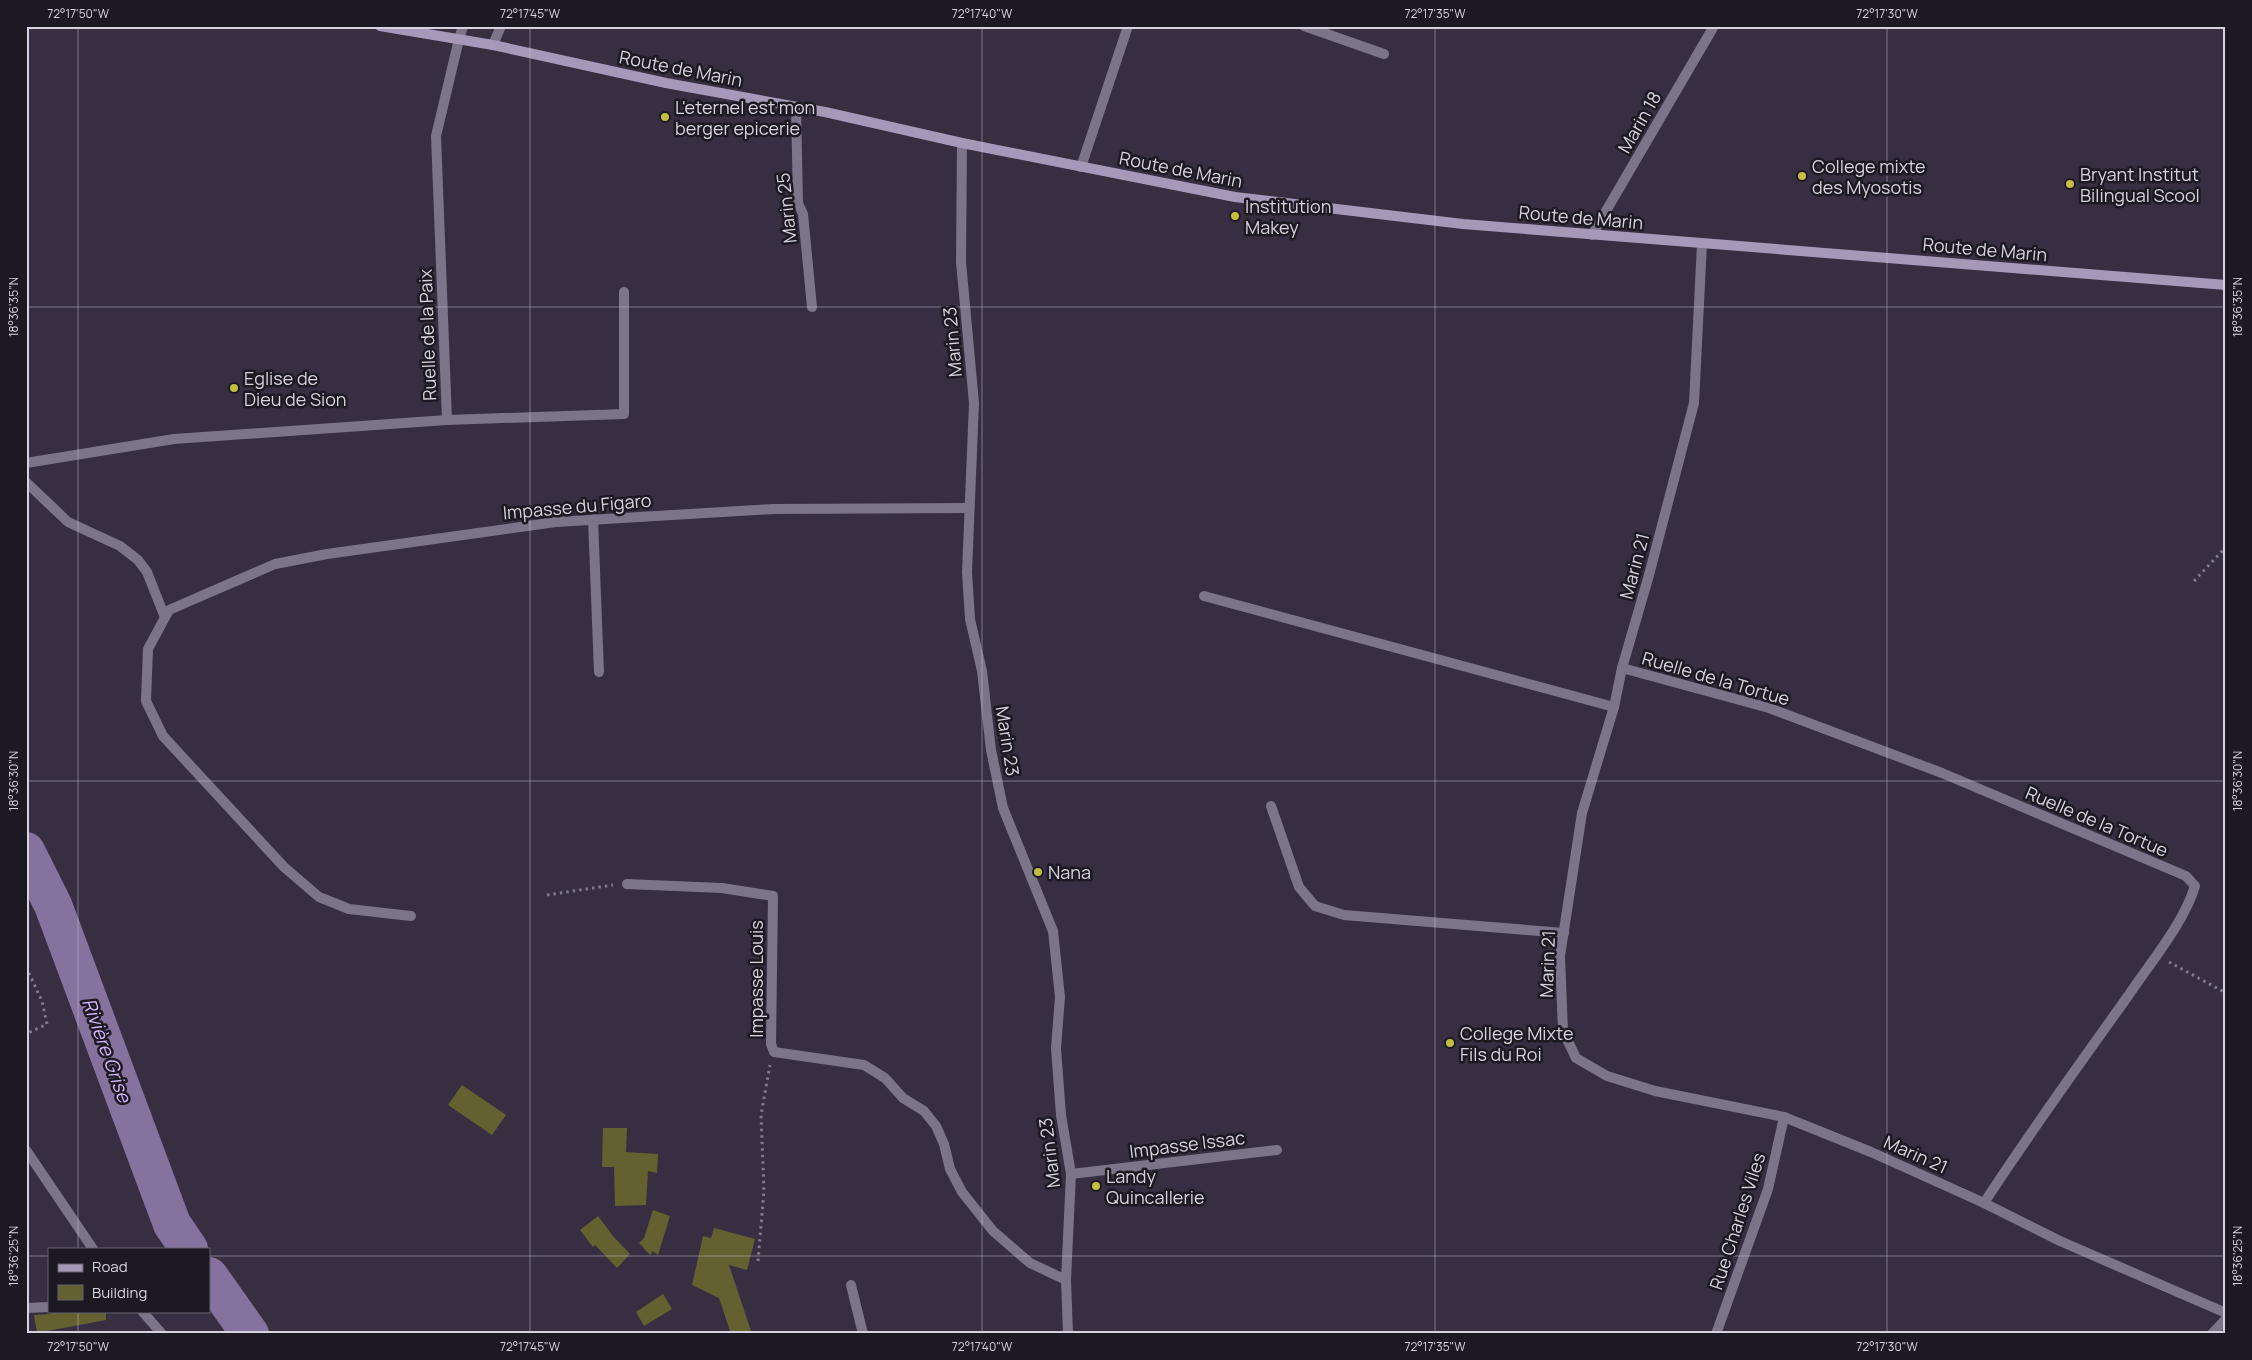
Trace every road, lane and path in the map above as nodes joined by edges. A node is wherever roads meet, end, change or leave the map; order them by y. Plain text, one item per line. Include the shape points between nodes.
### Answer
1 (380, 26) edge
2 (463, 26) edge
3 (501, 26) edge
4 (1128, 26) edge
5 (1304, 26) edge
6 (1714, 26) edge
7 (459, 39) junction
8 (493, 45) junction
9 (1384, 54) dead end
10 (796, 106) junction
11 (962, 143) junction
12 (1081, 167) junction
13 (1592, 235) junction
14 (1702, 244) junction
15 (2226, 285) edge
16 (624, 292) dead end
17 (812, 307) dead end
18 (447, 420) junction
19 (26, 463) edge
20 (26, 482) edge
21 (969, 508) junction
22 (593, 519) junction
23 (2226, 547) edge
24 (2194, 581) dead end
25 (1204, 596) dead end
26 (164, 616) junction
27 (1622, 668) junction
28 (599, 672) dead end
29 (1614, 707) junction
30 (1271, 806) dead end
31 (626, 884) joint
32 (547, 894) dead end
33 (411, 916) dead end
34 (1564, 934) junction
35 (2156, 955) junction
36 (26, 967) edge
37 (2226, 992) edge
38 (26, 1034) edge
39 (774, 1052) junction
40 (1784, 1117) junction
41 (26, 1150) edge
42 (1277, 1150) dead end
43 (1071, 1174) junction
44 (1984, 1203) junction
45 (92, 1248) edge
46 (758, 1261) dead end
47 (1066, 1280) junction
48 (851, 1285) dead end
49 (48, 1307) edge
50 (26, 1308) edge
51 (143, 1312) edge
52 (2226, 1313) edge
53 (2226, 1319) edge
54 (162, 1334) edge
55 (863, 1334) edge
56 (1068, 1334) edge
57 (1716, 1334) edge
58 (2212, 1334) edge

1 - 7 main road, Route de Marin
2 - 7 street, Ruelle de la Paix
3 - 8 street
4 - 12 street
5 - 9 street
6 - 13 street, Marin 18
7 - 8 main road, Route de Marin
7 - 18 street, Ruelle de la Paix via 436,136
8 - 10 main road, Route de Marin via 666,83
10 - 11 main road, Route de Marin
10 - 17 street, Marin 25 via 798,203 803,214
11 - 12 main road, Route de Marin
11 - 21 street, Marin 23 via 961,262 974,403
12 - 13 main road, Route de Marin via 1235,197 1389,216
13 - 14 main road, Route de Marin
14 - 15 main road, Route de Marin
14 - 27 street, Marin 21 via 1694,403
16 - 18 street via 624,414
18 - 19 street, Ruelle de la Paix via 174,439
20 - 26 street via 68,522 120,546 138,560 147,572
21 - 22 street, Impasse du Figaro via 773,508
21 - 43 street, Marin 23 via 966,572 970,618 982,671 991,750 1003,808 1053,931 1060,997 1056,1048 1060,1106
22 - 26 street, Impasse du Figaro via 401,543 275,564 169,610
22 - 28 street
23 - 24 path
25 - 29 street
26 - 33 street via 148,649 146,700 163,736 284,866 319,897 349,909
27 - 29 street, Marin 21
27 - 35 street, Ruelle de la Tortue via 1769,708 1942,773 2186,876 2195,886 2191,900
29 - 34 street, Marin 21 via 1582,812
30 - 34 street via 1299,887 1315,906 1344,915
31 - 32 path
31 - 39 street, Impasse Louis via 722,888 773,896
34 - 40 street, Marin 21 via 1560,956 1564,1031 1576,1058 1608,1076 1655,1091
35 - 37 path
35 - 44 street, Ruelle de la Tortue via 2026,1138
36 - 38 path via 42,1001 47,1024
39 - 46 path via 761,1115 764,1191
39 - 47 street, Impasse Louis via 864,1065 885,1078 903,1098 924,1111 936,1126 950,1170 962,1192 993,1231 1030,1263
40 - 44 street, Marin 21
40 - 57 street, Rue Charles Viles via 1768,1189
41 - 45 street
42 - 43 street, Impasse Issac
43 - 47 street, Marin 23
44 - 52 street, Marin 21
47 - 56 street, Marin 23
48 - 55 street
49 - 50 street
51 - 54 street
53 - 58 street

